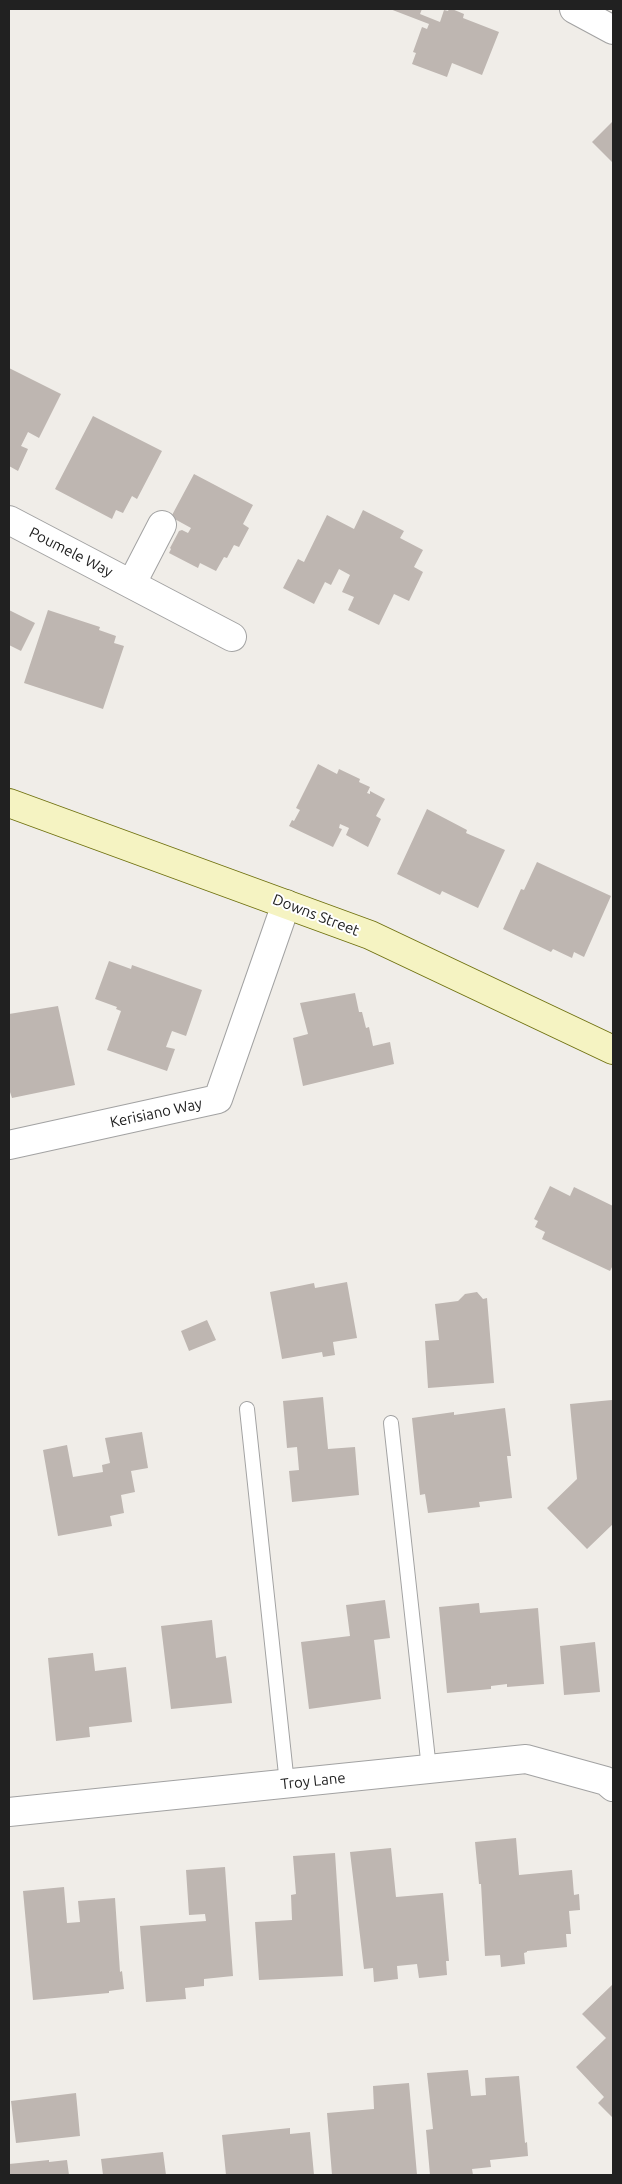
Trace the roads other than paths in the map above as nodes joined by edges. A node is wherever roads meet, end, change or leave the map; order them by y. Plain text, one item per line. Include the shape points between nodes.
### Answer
1 (574, 9) edge
2 (613, 30) edge
3 (9, 520) edge
4 (162, 525) dead end
5 (132, 583) junction
6 (232, 637) dead end
7 (9, 804) edge
8 (286, 904) junction
9 (613, 1050) edge
10 (9, 1145) edge
11 (247, 1409) dead end
12 (391, 1423) dead end
13 (428, 1769) junction
14 (287, 1784) junction
15 (613, 1786) edge
16 (9, 1812) edge

1 - 2 street
3 - 5 street, Poumele Way
4 - 5 street
5 - 6 street, Poumele Way
7 - 8 main road, Downs Street
8 - 9 main road, Downs Street via 370,936
8 - 10 street, Kerisiano Way via 218,1099
11 - 14 lane
12 - 13 lane
13 - 14 street, Troy Lane
13 - 15 street, Troy Lane via 526,1759 606,1781
14 - 16 street, Troy Lane

